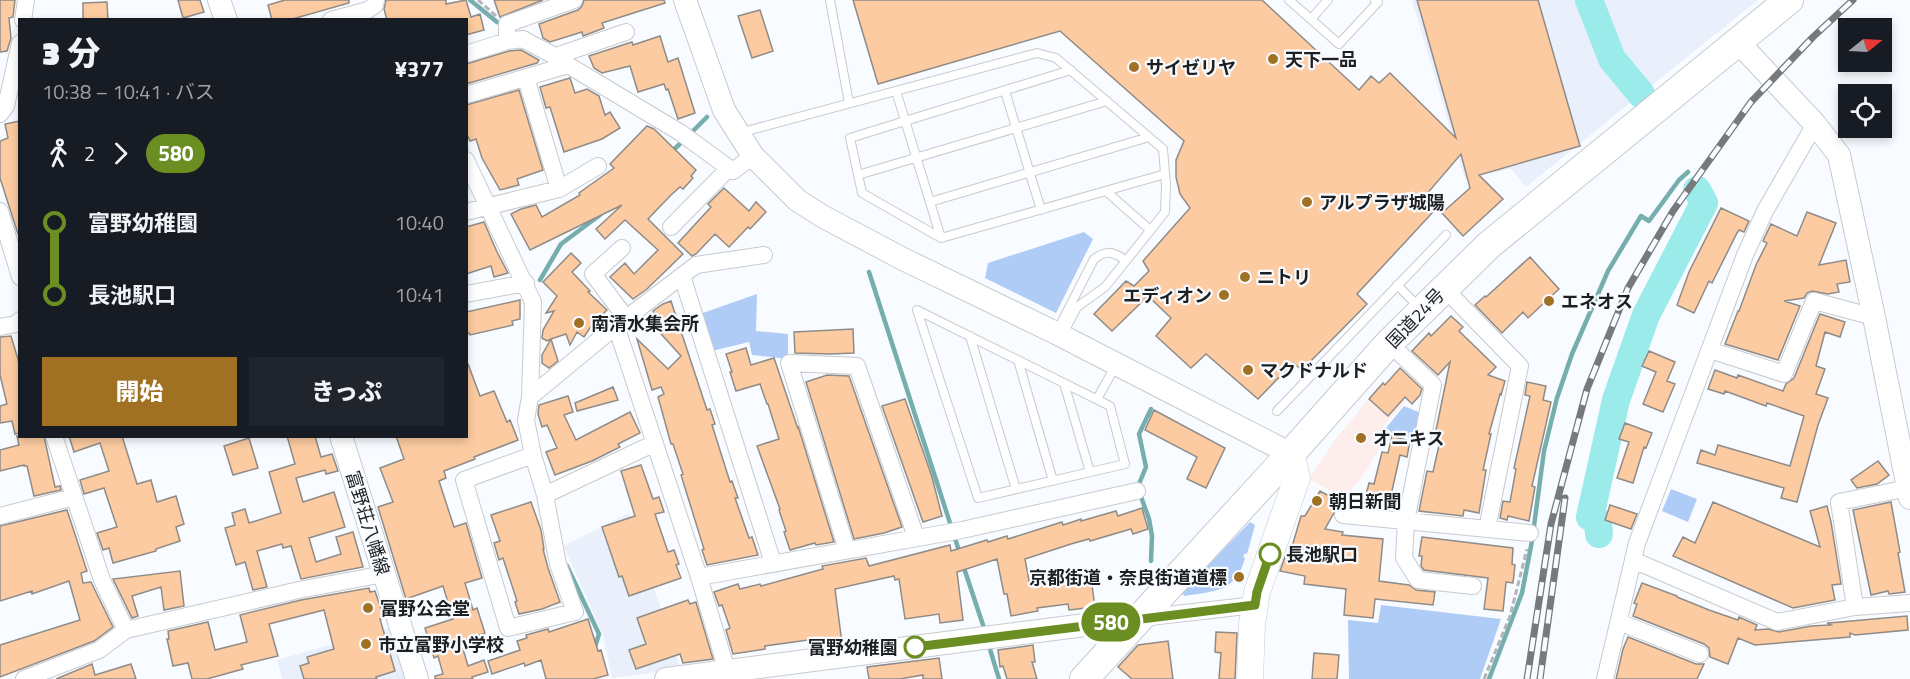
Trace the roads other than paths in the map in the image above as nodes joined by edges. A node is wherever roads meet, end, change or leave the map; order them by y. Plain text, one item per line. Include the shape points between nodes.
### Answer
1 (26, 0) edge
2 (219, 0) edge
3 (376, 0) edge
4 (574, 0) edge
5 (685, 0) edge
6 (831, 0) edge
7 (1290, 0) edge
8 (1328, 0) edge
9 (1375, 0) edge
10 (1789, 0) edge
11 (23, 18) edge
12 (225, 18) edge
13 (338, 18) edge
14 (1311, 19) junction
15 (626, 32) dead end
16 (507, 41) junction
17 (1737, 41) junction
18 (18, 52) edge
19 (468, 53) edge
20 (562, 60) junction
21 (1071, 70) junction
22 (526, 78) junction
23 (1005, 90) junction
24 (896, 91) junction
25 (468, 94) edge
26 (1107, 101) junction
27 (849, 103) junction
28 (0, 114) edge
29 (905, 121) junction
30 (1815, 124) junction
31 (1016, 128) junction
32 (738, 133) junction
33 (1149, 137) junction
34 (753, 156) junction
35 (916, 158) junction
36 (468, 164) edge
37 (598, 166) dead end
38 (729, 168) junction
39 (1030, 173) junction
40 (1165, 174) junction
41 (858, 175) junction
42 (559, 189) junction
43 (1106, 191) junction
44 (930, 202) junction
45 (489, 207) junction
46 (1041, 210) junction
47 (0, 211) edge
48 (468, 212) edge
49 (671, 227) dead end
50 (1150, 230) junction
51 (1446, 236) dead end
52 (941, 238) junction
53 (622, 248) dead end
54 (764, 255) dead end
55 (1122, 258) dead end
56 (18, 270) edge
57 (682, 276) junction
58 (526, 283) junction
59 (1397, 285) junction
60 (1444, 288) junction
61 (468, 294) edge
62 (1422, 310) junction
63 (1874, 318) junction
64 (621, 322) junction
65 (1059, 335) junction
66 (970, 336) junction
67 (1389, 344) junction
68 (1710, 350) junction
69 (1018, 360) junction
70 (1116, 365) junction
71 (1064, 383) junction
72 (530, 397) junction
73 (1097, 399) junction
74 (1277, 411) dead end
75 (55, 438) edge
76 (342, 438) edge
77 (655, 443) junction
78 (1291, 454) junction
79 (533, 455) junction
80 (1090, 472) junction
81 (1053, 481) junction
82 (1016, 489) junction
83 (1137, 491) dead end
84 (1909, 493) edge
85 (545, 495) junction
86 (74, 497) junction
87 (1343, 515) dead end
88 (0, 516) edge
89 (1406, 521) junction
90 (1487, 529) junction
91 (1530, 533) road end
92 (916, 537) junction
93 (847, 549) junction
94 (1633, 560) junction
95 (773, 563) junction
96 (384, 574) junction
97 (699, 577) junction
98 (1473, 586) dead end
99 (1910, 603) edge
100 (1255, 605) junction
101 (1855, 607) junction
102 (1140, 618) junction
103 (1619, 622) junction
104 (126, 630) junction
105 (1700, 654) dead end
106 (727, 671) junction
107 (24, 679) edge
108 (417, 679) edge
109 (666, 679) edge
110 (1083, 679) edge
111 (1250, 679) edge
112 (1605, 679) edge

1 - 11 street
2 - 12 street
3 - 13 street via 368,10
4 - 16 street via 507,24
5 - 32 street via 724,110
6 - 27 lane
7 - 14 lane
8 - 14 lane
9 - 14 lane via 1378,2 1339,44
10 - 17 highway, 国道24号
15 - 20 street
16 - 19 street
16 - 20 street via 523,39
17 - 30 street
17 - 60 highway, 国道24号 via 1489,245
18 - 28 street via 6,106
20 - 22 street
20 - 38 street via 681,133
21 - 23 lane
21 - 24 lane via 1056,58 1037,53
21 - 26 lane
22 - 25 street
22 - 42 street
23 - 29 lane
23 - 31 lane
24 - 27 lane
24 - 29 lane
26 - 31 lane
26 - 33 lane
27 - 32 lane
29 - 35 lane
29 - 41 lane via 850,138
30 - 63 street via 1839,155
30 - 68 street via 1765,211
31 - 35 lane
31 - 39 lane
32 - 34 street
33 - 39 lane
33 - 40 lane via 1162,149
34 - 38 street via 733,171
34 - 65 street via 797,200 822,216
35 - 41 lane
35 - 44 lane
36 - 45 street
37 - 42 street
38 - 49 street
39 - 44 lane
39 - 46 lane
40 - 43 lane
40 - 50 lane via 1165,212
41 - 52 lane via 862,193
42 - 45 street
43 - 46 lane
43 - 50 lane
44 - 52 lane
45 - 48 street
45 - 58 street
46 - 52 lane
47 - 56 street
50 - 65 lane via 1105,287 1077,307
51 - 59 lane
53 - 64 street via 593,274
54 - 57 street via 696,265
55 - 65 lane via 1113,252 1103,252 1094,259
57 - 64 street
57 - 95 street
58 - 61 street
58 - 72 street via 533,302
59 - 62 lane
59 - 74 lane
60 - 62 highway, 国道24号
60 - 90 street via 1520,366
62 - 67 highway, 国道24号
63 - 68 street via 1814,301 1784,374
63 - 84 street
64 - 72 street
64 - 77 street
65 - 70 street
66 - 69 lane
66 - 82 lane
66 - 82 lane via 917,310 978,498
67 - 78 highway, 国道24号
67 - 89 street via 1433,385
68 - 94 street
69 - 71 lane
69 - 81 lane
70 - 73 lane
70 - 78 street
71 - 73 lane
71 - 80 lane
72 - 79 street via 526,420
73 - 80 lane via 1110,406 1125,464
75 - 86 street
76 - 96 street, 富野荘八幡線
77 - 85 street
77 - 97 street
78 - 100 main road via 1297,478
78 - 102 highway, 国道24号
79 - 85 street
79 - 85 street via 464,480 508,628 576,612 558,564
80 - 81 lane
81 - 82 lane
83 - 92 street
84 - 101 street via 1839,502
86 - 88 street
86 - 104 street via 102,580
87 - 89 street
89 - 90 street
89 - 98 street via 1404,558 1418,580
90 - 91 street
92 - 93 street
92 - 93 street via 857,366 789,363
93 - 95 street
94 - 101 street via 1777,622
94 - 103 street
95 - 97 street
96 - 104 street
96 - 108 street, 富野荘八幡線
97 - 106 street
99 - 101 street
100 - 102 street
100 - 111 main road
102 - 106 street
102 - 110 highway, 国道24号
103 - 105 street
103 - 112 street
104 - 107 street via 99,650
106 - 109 street

